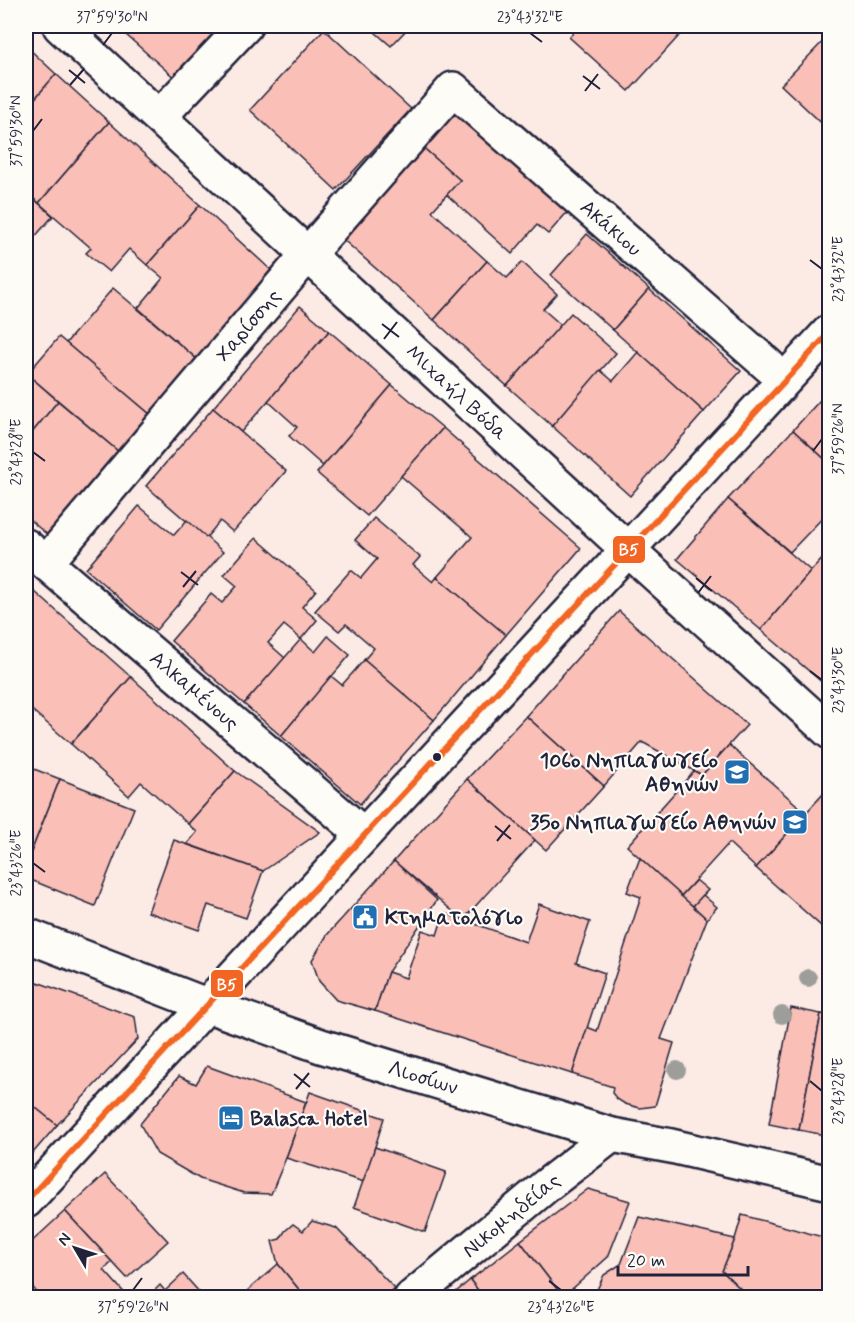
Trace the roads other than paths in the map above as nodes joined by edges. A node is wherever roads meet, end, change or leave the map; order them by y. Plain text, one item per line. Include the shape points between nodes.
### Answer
1 (60, 26) edge
2 (244, 26) edge
3 (453, 89) joint
4 (160, 116) junction
5 (308, 254) junction
6 (830, 331) edge
7 (769, 366) dead end
8 (627, 550) junction
9 (36, 555) edge
10 (830, 732) edge
11 (364, 835) junction
12 (26, 935) edge
13 (206, 1005) junction
14 (612, 1135) junction
15 (830, 1183) edge
16 (26, 1201) edge
17 (411, 1298) edge

1 - 4 street, Μιχαήλ Βόδα
2 - 4 street
3 - 5 street, Χαρίσσης
3 - 7 street, Ακάκιου
4 - 5 street, Μιχαήλ Βόδα
5 - 8 street, Μιχαήλ Βόδα
5 - 9 street, Χαρίσσης
6 - 8 street
8 - 10 street, Μιχαήλ Βόδα
8 - 11 street
9 - 11 street, Αλκαμένους
11 - 13 street
12 - 13 street, Λιοσίων
13 - 14 street, Λιοσίων via 321,1046
13 - 16 street
14 - 15 street, Λιοσίων
14 - 17 street, Νικομηδείας

